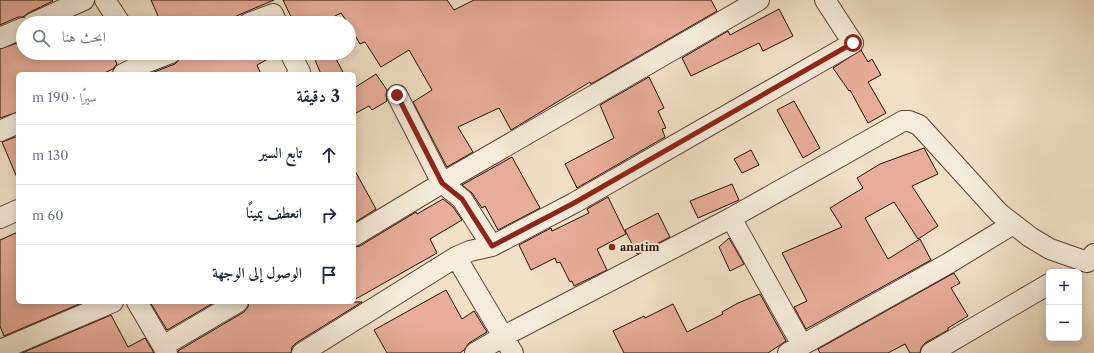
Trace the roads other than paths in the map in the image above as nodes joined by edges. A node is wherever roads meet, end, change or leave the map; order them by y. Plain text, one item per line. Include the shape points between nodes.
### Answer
1 (84, 0) edge
2 (105, 0) edge
3 (759, 0) edge
4 (825, 0) edge
5 (49, 16) edge
6 (115, 16) edge
7 (16, 31) edge
8 (0, 38) edge
9 (140, 60) edge
10 (294, 60) edge
11 (125, 72) edge
12 (300, 72) edge
13 (397, 95) dead end
14 (16, 124) edge
15 (0, 130) edge
16 (442, 183) junction
17 (16, 211) edge
18 (0, 218) edge
19 (731, 218) junction
20 (1013, 224) junction
21 (356, 235) edge
22 (492, 246) junction
23 (456, 257) junction
24 (1084, 263) edge
25 (1046, 286) edge
26 (109, 304) edge
27 (138, 304) edge
28 (235, 304) edge
29 (504, 336) junction
30 (795, 349) edge
31 (0, 350) edge
32 (165, 350) edge
33 (302, 353) edge
34 (475, 353) edge
35 (514, 353) edge
36 (932, 353) edge

1 - 5 street
2 - 6 street
3 - 16 street
4 - 22 street via 853,43 574,203
7 - 8 street
9 - 11 street
10 - 12 street
13 - 16 street
14 - 15 street
16 - 21 street
16 - 22 street via 462,199
17 - 18 street
19 - 20 street via 897,124 909,121 919,125 999,213
19 - 29 street
19 - 30 street
20 - 24 street via 1050,249
20 - 30 street
22 - 23 street
23 - 29 street
23 - 33 street
25 - 36 street
26 - 31 street
27 - 32 street
28 - 32 street
29 - 34 street
29 - 35 street

